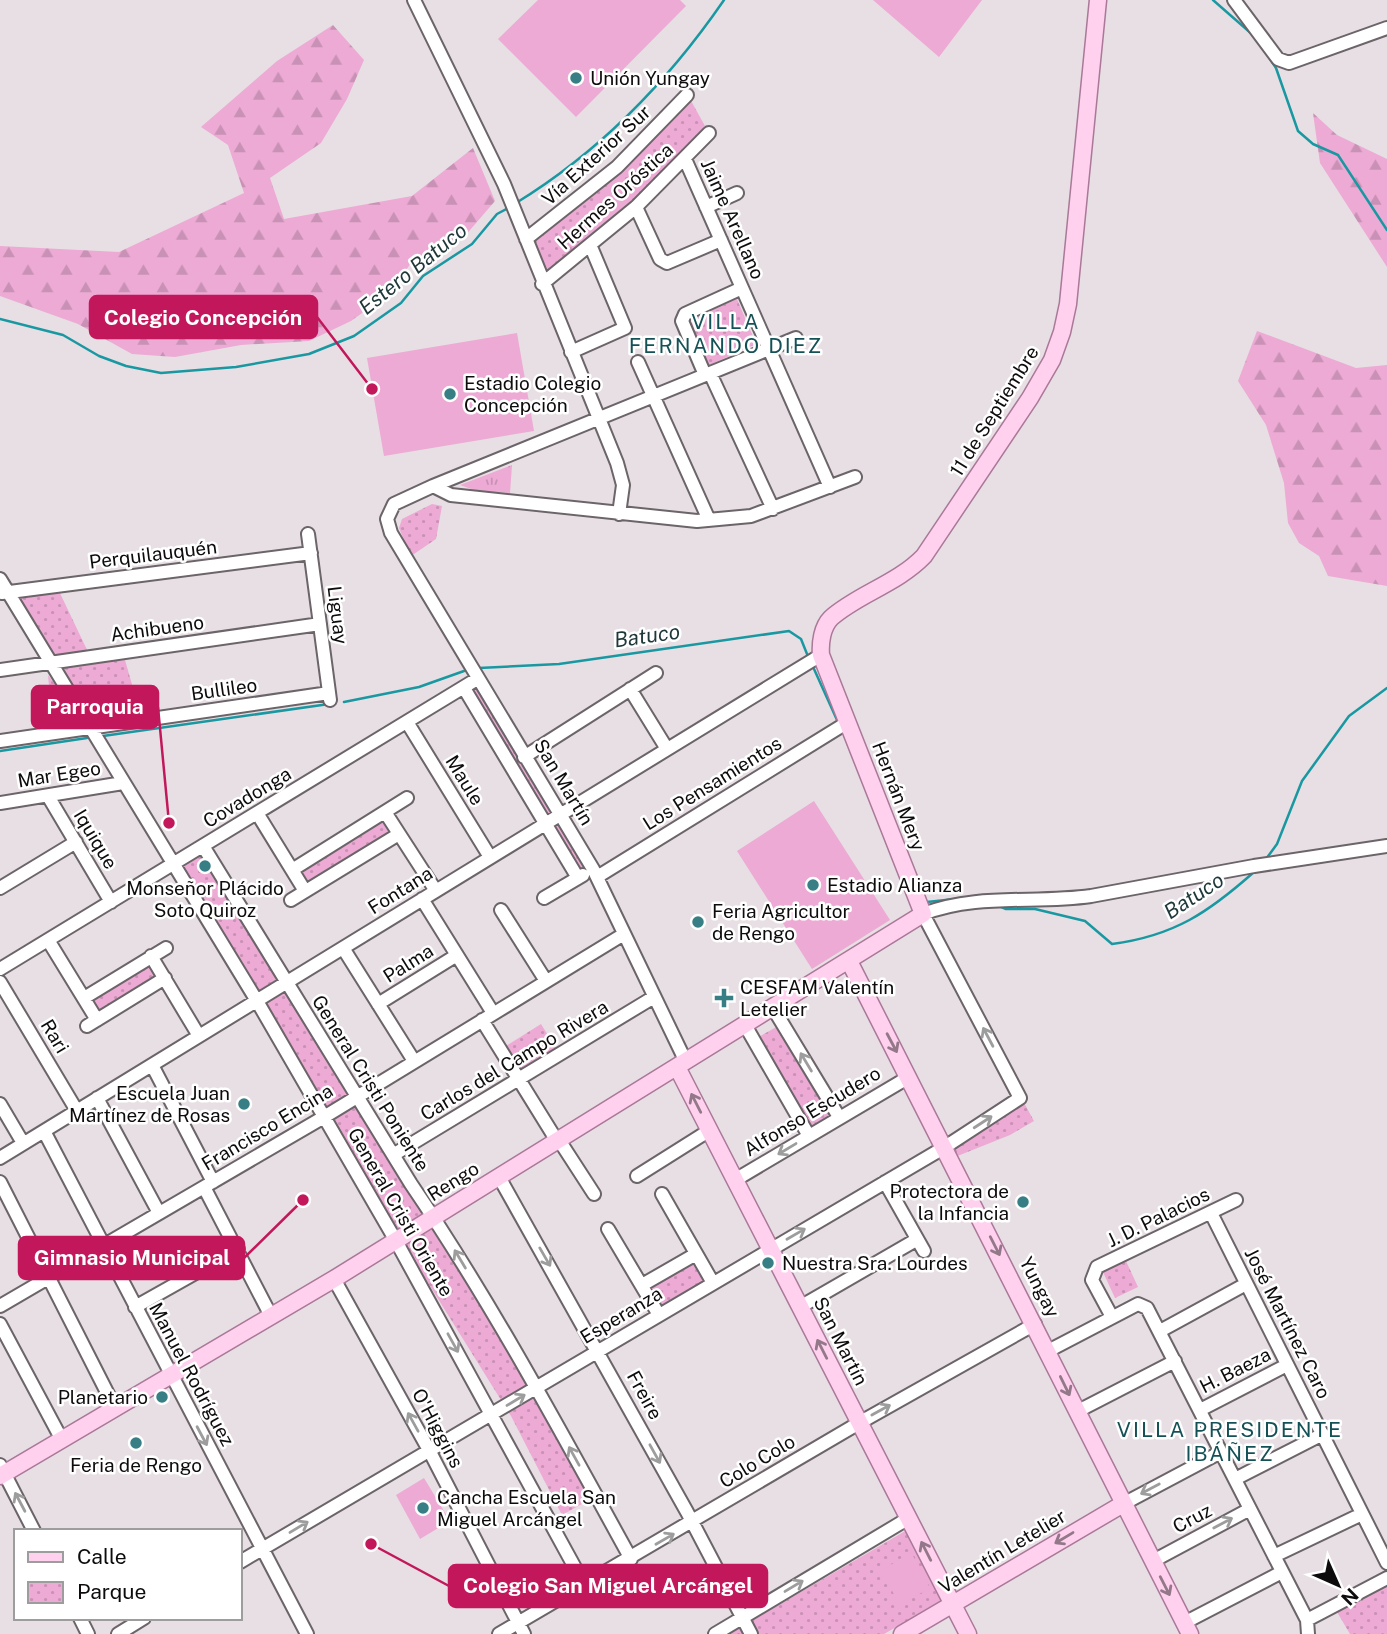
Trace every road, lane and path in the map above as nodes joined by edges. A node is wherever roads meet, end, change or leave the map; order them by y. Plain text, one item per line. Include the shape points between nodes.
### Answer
1 (414, 0) edge
2 (1098, 0) edge
3 (1234, 0) edge
4 (1387, 28) edge
5 (687, 95) dead end
6 (709, 133) dead end
7 (685, 159) junction
8 (737, 193) dead end
9 (636, 207) junction
10 (706, 207) junction
11 (526, 239) junction
12 (721, 240) junction
13 (591, 247) junction
14 (542, 284) junction
15 (742, 288) junction
16 (796, 338) dead end
17 (768, 349) junction
18 (571, 352) junction
19 (638, 362) dead end
20 (708, 374) junction
21 (654, 396) junction
22 (600, 419) junction
23 (855, 477) dead end
24 (433, 486) junction
25 (830, 487) junction
26 (773, 509) junction
27 (619, 514) junction
28 (709, 520) junction
29 (308, 534) dead end
30 (311, 553) junction
31 (0, 579) edge
32 (3, 592) edge
33 (320, 624) junction
34 (821, 655) junction
35 (48, 662) junction
36 (0, 670) edge
37 (656, 673) dead end
38 (477, 679) junction
39 (464, 688) junction
40 (630, 689) junction
41 (329, 697) joint
42 (407, 722) junction
43 (848, 722) junction
44 (89, 727) junction
45 (0, 741) edge
46 (667, 749) junction
47 (524, 757) junction
48 (123, 783) junction
49 (48, 796) junction
50 (407, 799) dead end
51 (0, 803) edge
52 (385, 812) junction
53 (257, 813) junction
54 (559, 816) junction
55 (547, 823) junction
56 (399, 834) junction
57 (76, 842) junction
58 (203, 846) junction
59 (1387, 846) edge
60 (490, 857) junction
61 (172, 864) junction
62 (292, 870) junction
63 (26, 873) junction
64 (595, 873) junction
65 (0, 876) edge
66 (579, 878) junction
67 (0, 888) edge
68 (305, 891) junction
69 (436, 891) junction
70 (544, 898) dead end
71 (422, 899) junction
72 (291, 900) dead end
73 (111, 902) junction
74 (501, 910) dead end
75 (923, 914) junction
76 (624, 934) junction
77 (48, 940) junction
78 (166, 948) dead end
79 (343, 948) junction
80 (457, 955) junction
81 (152, 956) junction
82 (849, 961) junction
83 (0, 969) edge
84 (165, 978) junction
85 (546, 981) junction
86 (0, 982) edge
87 (286, 982) junction
88 (654, 997) junction
89 (83, 998) junction
90 (257, 1001) junction
91 (378, 1004) junction
92 (773, 1007) junction
93 (488, 1016) junction
94 (745, 1025) junction
95 (199, 1036) junction
96 (414, 1061) junction
97 (682, 1064) junction
98 (152, 1065) junction
99 (909, 1077) junction
100 (519, 1079) junction
101 (358, 1095) junction
102 (97, 1098) junction
103 (1020, 1098) joint
104 (0, 1104) edge
105 (77, 1111) junction
106 (324, 1117) junction
107 (839, 1117) junction
108 (710, 1130) junction
109 (44, 1131) junction
110 (809, 1136) junction
111 (558, 1141) junction
112 (23, 1143) junction
113 (945, 1147) junction
114 (393, 1155) junction
115 (0, 1158) edge
116 (637, 1176) dead end
117 (499, 1177) junction
118 (735, 1180) junction
119 (0, 1182) edge
120 (884, 1182) junction
121 (208, 1184) junction
122 (594, 1194) dead end
123 (662, 1194) dead end
124 (1236, 1200) dead end
125 (159, 1213) junction
126 (1212, 1213) junction
127 (435, 1217) junction
128 (608, 1229) dead end
129 (916, 1240) junction
130 (396, 1241) junction
131 (103, 1246) junction
132 (238, 1249) junction
133 (771, 1249) junction
134 (924, 1251) dead end
135 (696, 1254) junction
136 (48, 1278) junction
137 (334, 1279) junction
138 (713, 1283) junction
139 (1246, 1284) junction
140 (642, 1285) junction
141 (0, 1306) edge
142 (135, 1307) junction
143 (800, 1307) junction
144 (659, 1315) junction
145 (271, 1316) junction
146 (1112, 1317) junction
147 (0, 1324) edge
148 (1035, 1324) junction
149 (1160, 1331) junction
150 (599, 1351) junction
151 (1048, 1351) junction
152 (1175, 1361) junction
153 (1287, 1365) junction
154 (170, 1376) junction
155 (536, 1387) junction
156 (116, 1408) junction
157 (1200, 1410) junction
158 (1077, 1411) junction
159 (492, 1413) junction
160 (859, 1423) junction
161 (1323, 1434) junction
162 (62, 1440) junction
163 (429, 1450) junction
164 (1221, 1452) junction
165 (2, 1472) edge
166 (1235, 1479) junction
167 (1123, 1504) junction
168 (1250, 1509) junction
169 (1362, 1514) junction
170 (909, 1518) junction
171 (693, 1522) junction
172 (33, 1529) edge
173 (262, 1549) junction
174 (1274, 1556) junction
175 (631, 1559) junction
176 (242, 1561) edge
177 (1153, 1561) junction
178 (1387, 1563) edge
179 (1282, 1572) junction
180 (1387, 1578) edge
181 (584, 1586) junction
182 (953, 1605) junction
183 (742, 1618) junction
184 (141, 1620) edge
185 (1307, 1620) junction
186 (521, 1628) edge
187 (1187, 1629) edge
188 (118, 1634) edge
189 (307, 1634) edge
190 (499, 1634) edge
191 (715, 1634) edge
192 (751, 1634) edge
193 (902, 1634) edge
194 (968, 1634) edge
195 (1308, 1634) edge

1 - 11 street
2 - 34 main road, 11 de Septiembre via 1068,304 1052,360 924,556 831,618 823,634
3 - 4 street via 1279,59 1289,63
5 - 11 street, Vía Exterior Sur via 617,167
6 - 7 street, Hermes Oróstica
7 - 9 street, Hermes Oróstica
7 - 10 street, Jaime Arellano
8 - 10 street
9 - 12 street via 660,259 667,263
9 - 13 street, Hermes Oróstica
10 - 12 street, Jaime Arellano
11 - 14 street
12 - 15 street, Jaime Arellano
13 - 14 street, Hermes Oróstica
13 - 18 street via 625,328
14 - 18 street
15 - 17 street, Jaime Arellano
15 - 20 street via 685,314 682,321
16 - 17 street
17 - 20 street
17 - 25 street, Jaime Arellano
18 - 22 street
19 - 21 street
20 - 21 street
20 - 26 street
21 - 22 street
21 - 28 street
22 - 24 street
22 - 27 street via 622,477
23 - 25 street
24 - 27 street via 451,495
24 - 38 street, San Martín via 394,505 387,519
25 - 26 street
26 - 28 street
27 - 28 street
29 - 30 street, Liguay
30 - 32 street, Perquilauquén
30 - 33 street, Liguay
31 - 32 street, General Cristi Oriente
32 - 35 street, General Cristi Oriente
33 - 35 street, Achibueno
33 - 41 street, Liguay
34 - 43 main road, Hernán Mery
34 - 46 street, Fontana
35 - 36 street, Achibueno
35 - 44 street, General Cristi Oriente
37 - 40 street
38 - 39 street, Covadonga
38 - 47 street, San Martín
39 - 42 street, Covadonga
39 - 55 street, San Martín
40 - 46 street
40 - 47 street
41 - 44 street, Bullileo
42 - 53 street, Covadonga
42 - 60 street, Maule
43 - 64 street, Los Pensamientos
43 - 75 main road, Hernán Mery
44 - 45 street, Bullileo
44 - 48 street, General Cristi Oriente
46 - 54 street, Fontana
47 - 54 street, San Martín
48 - 49 street, Mar Egeo
48 - 61 street, General Cristi Oriente
49 - 51 street, Mar Egeo
49 - 57 street, Iquique
50 - 52 street
52 - 56 street
52 - 62 street
53 - 58 street, Covadonga
53 - 62 street
54 - 55 street, Fontana
54 - 64 street, San Martín
55 - 60 street, Fontana
55 - 66 street, San Martín
56 - 68 street
56 - 69 street
57 - 63 street
57 - 73 street, Iquique
58 - 61 street, Covadonga
58 - 87 street, General Cristi Poniente
59 - 75 street via 1065,900 972,901
60 - 69 street, Fontana
61 - 73 street, Covadonga
61 - 90 street, General Cristi Oriente
62 - 68 street
63 - 65 street
63 - 67 street
64 - 66 street, Los Pensamientos
64 - 76 street, San Martín
66 - 70 street, Los Pensamientos
68 - 72 street
69 - 71 street, Fontana
71 - 79 street, Fontana
71 - 80 street
73 - 77 street, Covadonga
74 - 85 street
75 - 82 main road, Rengo
103 -> 75 street, Hernán Mery
76 - 85 street, Francisco Encina
76 - 88 street, San Martín
77 - 83 street, Covadonga
77 - 89 street
78 - 81 street
79 - 87 street, Fontana
79 - 91 street
80 - 91 street, Palma
80 - 93 street
81 - 84 street
81 - 89 street
82 - 92 main road, Rengo
82 -> 99 main road, Yungay
84 - 89 street via 92,1023
84 - 95 street
85 - 93 street, Francisco Encina
86 - 105 street, Rari
87 - 90 street, Fontana
87 - 101 street, General Cristi Poniente
88 - 97 street, San Martín
88 - 100 street, Carlos del Campo Rivera
90 - 95 street, Fontana
90 - 106 street, General Cristi Oriente
91 - 96 street
92 - 94 main road, Rengo
107 -> 92 street
93 - 96 street, Francisco Encina
93 - 100 street
94 - 97 main road, Rengo
94 - 110 street
95 - 98 street, Fontana
96 - 101 street, Francisco Encina
108 -> 97 main road, San Martín
97 - 111 main road, Rengo
98 - 102 street, Fontana
98 - 121 street
99 - 107 street, Alfonso Escudero
99 - 113 main road, Yungay
100 - 111 street
100 - 114 street, Carlos del Campo Rivera
101 - 106 street, Francisco Encina
101 - 114 street, General Cristi Poniente
102 - 105 street, Fontana
102 - 125 street
113 -> 103 street, Esperanza
104 - 112 street
105 - 109 street, Fontana
106 - 121 street, Francisco Encina
106 - 130 street, General Cristi Oriente
107 - 110 street, Alfonso Escudero
108 - 116 street
108 - 118 main road, San Martín
109 - 112 street, Fontana
109 - 131 street, Manuel Rodríguez
110 -> 118 street, Alfonso Escudero
111 - 117 main road, Rengo
111 - 122 street
112 - 115 street, Fontana
113 - 120 street, Esperanza
113 -> 148 main road, Yungay
114 - 127 street, General Cristi Poniente
117 - 127 main road, Rengo
117 -> 150 street, Freire
118 - 133 main road, San Martín
119 - 136 street
120 - 129 street
133 -> 120 street, Esperanza
121 - 125 street, Francisco Encina
121 - 132 street
123 - 135 street
124 - 126 street, J. D. Palacios
125 - 131 street, Francisco Encina
126 - 139 street, José Martínez Caro
126 - 146 street, J. D. Palacios via 1097,1267 1093,1280
127 - 130 main road, Rengo
155 -> 127 street, General Cristi Poniente
128 - 140 street
129 - 134 street
129 - 143 street
130 - 137 main road, Rengo
130 -> 159 street, General Cristi Oriente
131 - 136 street, Francisco Encina
131 - 142 street, Manuel Rodríguez
132 - 142 street
132 - 145 street
133 - 138 street, Esperanza
133 - 143 main road, San Martín
135 - 138 street
135 - 140 street, Esperanza
136 - 141 street, Francisco Encina
136 - 156 street
137 - 145 main road, Rengo
163 -> 137 street, O'Higgins
138 - 144 street, Esperanza
139 - 149 street
139 - 153 street, José Martínez Caro
140 - 144 street
142 - 154 street, Manuel Rodríguez
160 -> 143 main road, San Martín
144 - 150 street, Esperanza
145 - 154 main road, Rengo
146 - 149 street via 1138,1304 1147,1308
146 - 151 street
147 - 162 street
148 - 151 main road, Yungay
160 -> 148 street, Colo Colo
149 - 152 street
150 - 155 street, Esperanza
150 -> 171 street, Freire
151 -> 158 main road, Yungay
152 - 157 street
152 - 158 street
153 - 157 street, H. Baeza
153 - 161 street, José Martínez Caro
154 - 156 main road, Rengo
154 -> 173 street, Manuel Rodríguez
159 -> 155 street, Esperanza
175 -> 155 street, General Cristi Poniente
156 - 162 main road, Rengo
157 - 164 street
158 - 167 main road, Yungay
159 - 163 street, Esperanza
159 - 181 street, General Cristi Oriente
160 - 170 main road, San Martín
160 - 171 street, Colo Colo
161 - 166 street
161 - 169 street, José Martínez Caro
162 - 165 main road, Rengo
173 -> 163 street, Esperanza
163 - 186 street, O'Higgins
164 - 166 street
164 -> 167 street
172 -> 165 street
166 - 168 street
167 - 177 main road, Yungay
167 -> 182 main road, Valentín Letelier
168 - 174 street
177 -> 168 street, Cruz
169 - 174 street
169 - 178 street, José Martínez Caro
182 -> 170 main road, San Martín
183 -> 170 street
175 -> 171 street, Colo Colo
171 - 183 street, Freire
173 - 176 street, Esperanza
173 - 189 street, Manuel Rodríguez
174 - 179 street
175 - 181 street, Colo Colo
177 -> 187 main road, Yungay
179 - 185 street
179 - 187 street
180 - 185 street
181 - 186 street, Colo Colo
182 - 193 main road, Valentín Letelier
182 - 194 main road, San Martín
183 - 191 street
183 - 192 street, Freire
184 - 188 street
185 - 195 street
186 - 190 street, Colo Colo

